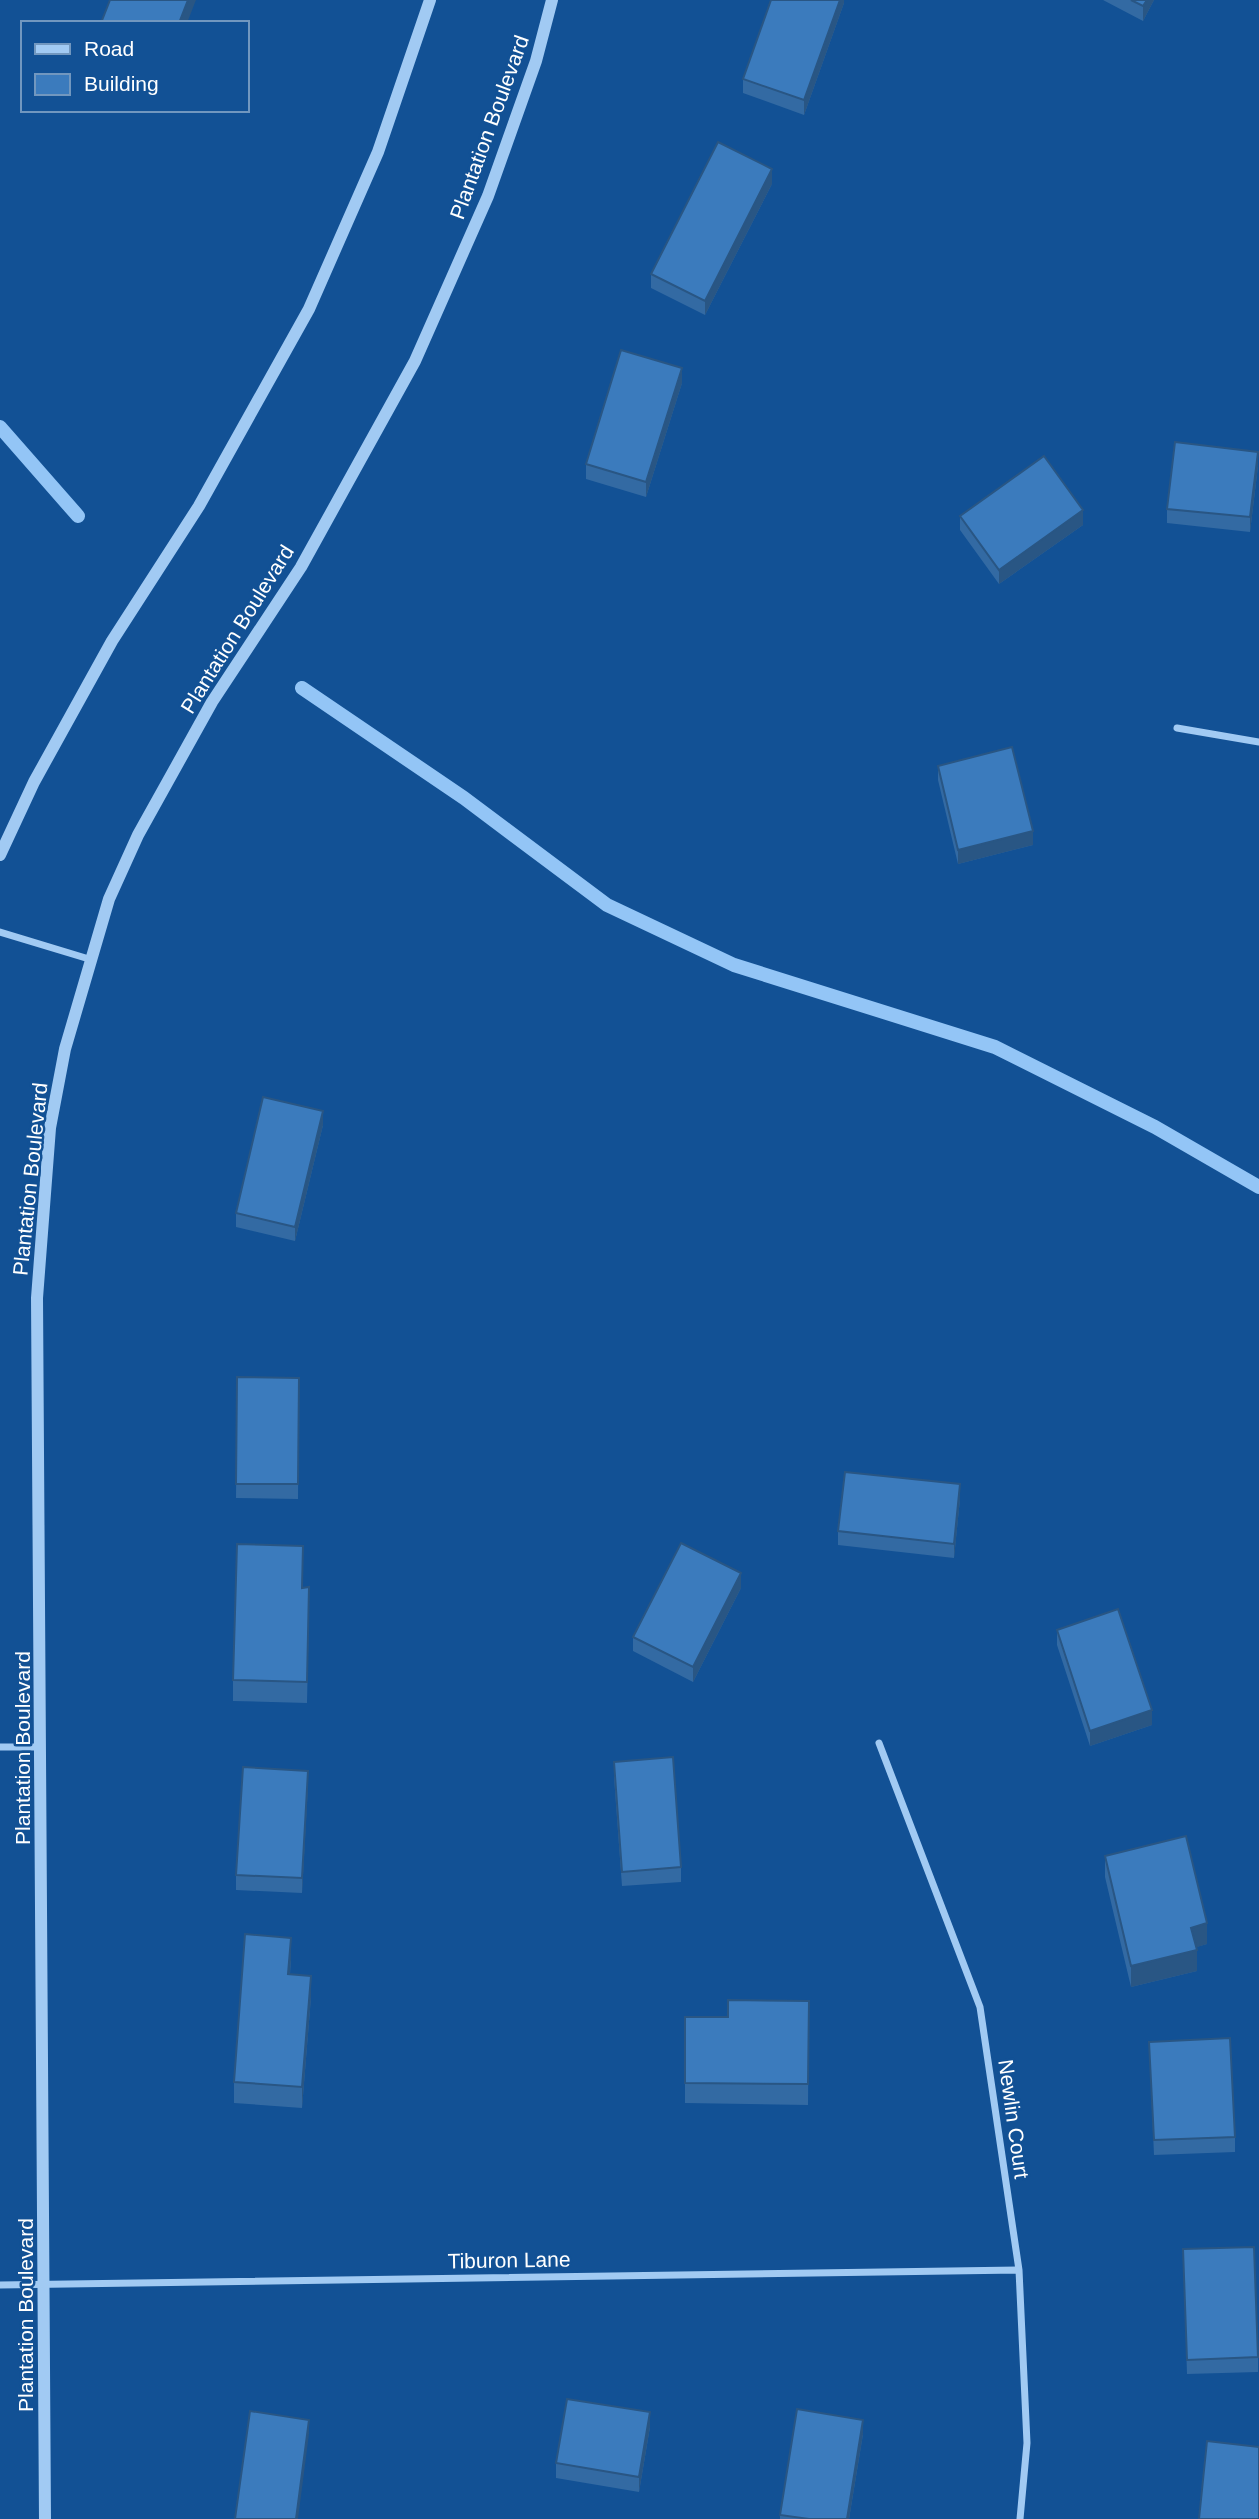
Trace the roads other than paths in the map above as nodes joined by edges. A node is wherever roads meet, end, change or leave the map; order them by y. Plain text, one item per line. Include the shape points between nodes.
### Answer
1 (430, 0) edge
2 (552, 0) edge
3 (1177, 728) dead end
4 (1259, 742) edge
5 (0, 855) edge
6 (0, 932) edge
7 (89, 959) junction
8 (878, 1743) dead end
9 (42, 1746) junction
10 (0, 1747) edge
11 (1019, 2270) junction
12 (44, 2284) junction
13 (0, 2285) edge
14 (45, 2519) edge
15 (1020, 2519) edge

1 - 5 street via 378,152 309,309 200,506 105,653 33,782
2 - 7 street, Plantation Boulevard via 536,61 488,195 415,361 300,567 212,702 138,835 109,898
3 - 4 street
6 - 7 street
7 - 9 street, Plantation Boulevard via 50,1128 37,1298
8 - 11 street, Newlin Court via 980,2007
9 - 10 street
9 - 12 street, Plantation Boulevard
11 - 12 street, Tiburon Lane
11 - 15 street, Newlin Court via 1027,2443
12 - 13 street, Tiburon Lane
12 - 14 street, Plantation Boulevard

